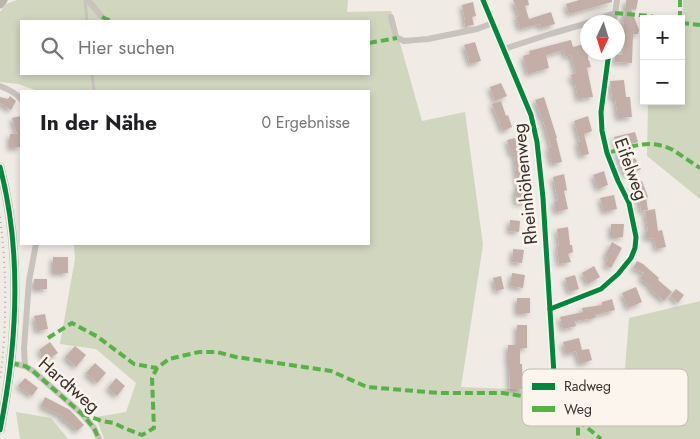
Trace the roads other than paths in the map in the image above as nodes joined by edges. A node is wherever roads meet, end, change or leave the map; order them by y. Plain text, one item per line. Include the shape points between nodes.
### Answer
1 (3, 0) edge
2 (86, 0) edge
3 (483, 0) edge
4 (617, 0) edge
5 (0, 4) edge
6 (615, 14) joint
7 (612, 15) edge
8 (102, 17) dead end
9 (391, 17) dead end
10 (86, 20) edge
11 (493, 23) junction
12 (580, 25) edge
13 (504, 49) junction
14 (609, 60) edge
15 (92, 75) edge
16 (0, 86) edge
17 (94, 90) edge
18 (20, 97) edge
19 (0, 167) edge
20 (36, 245) edge
21 (550, 308) junction
22 (11, 363) junction
23 (25, 366) junction
24 (554, 369) edge
25 (0, 430) edge
26 (99, 439) edge

1 - 5 street
2 - 8 street
2 - 10 lane
3 - 11 street, Rheinhöhenweg
4 - 6 street
6 - 7 street
9 - 11 street via 396,37 404,41 477,29
11 - 13 street, Rheinhöhenweg
12 - 13 street
13 - 21 street, Rheinhöhenweg via 532,115 537,142
14 - 21 street, Eifelweg via 601,112 602,131 607,153 629,203 636,248 618,274 600,289
15 - 17 lane
16 - 18 street
19 - 22 street via 14,262
20 - 23 street via 29,281
21 - 24 street, Rheinhöhenweg
22 - 23 street, Hardtweg
22 - 25 street
23 - 26 street, Hardtweg via 82,414

